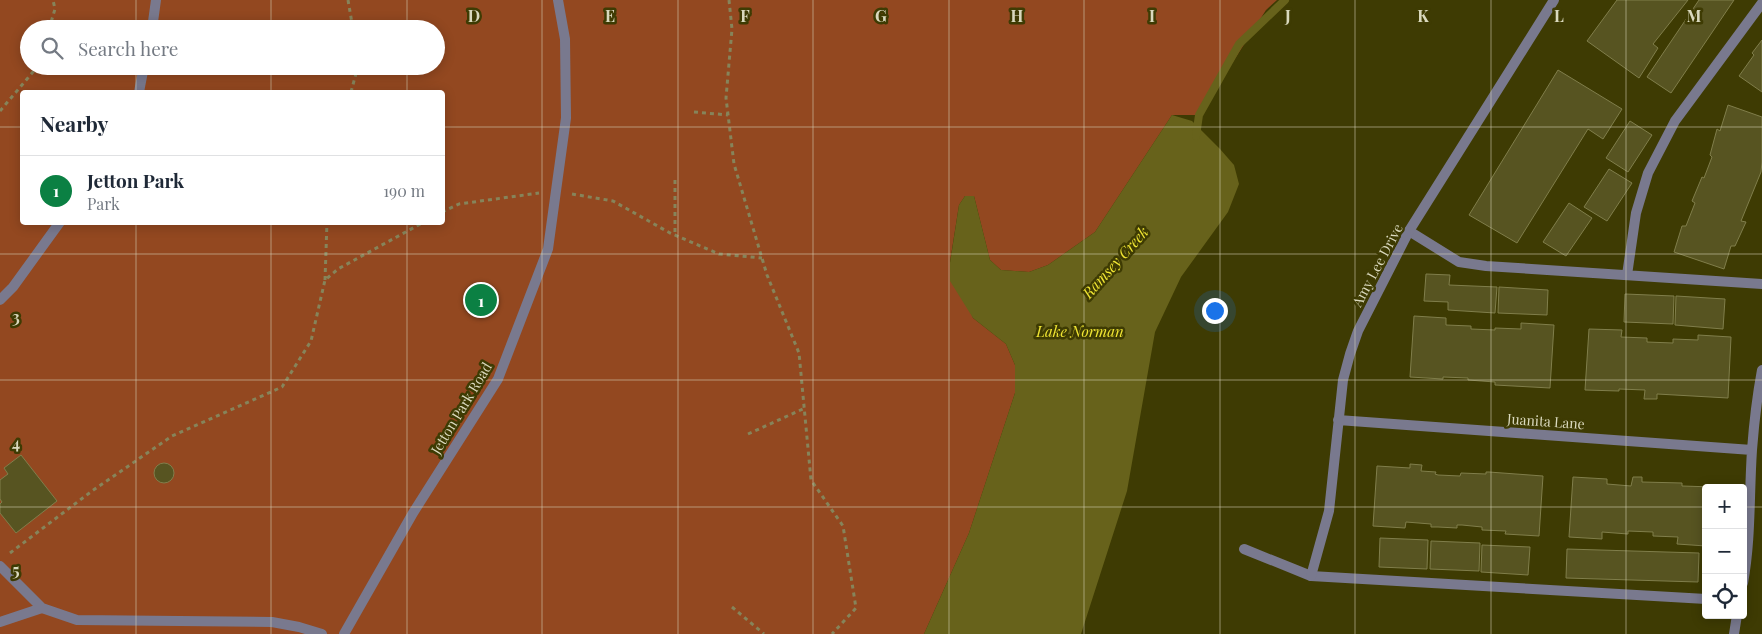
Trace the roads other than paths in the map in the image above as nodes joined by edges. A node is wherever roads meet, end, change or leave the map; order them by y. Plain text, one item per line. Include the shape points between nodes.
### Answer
1 (156, 0) edge
2 (558, 0) edge
3 (1554, 0) edge
4 (1762, 3) edge
5 (153, 20) edge
6 (142, 75) edge
7 (139, 90) edge
8 (58, 225) edge
9 (1409, 231) junction
10 (1627, 275) junction
11 (1762, 284) edge
12 (0, 300) edge
13 (1762, 370) edge
14 (1338, 420) junction
15 (1752, 450) junction
16 (1244, 549) dead end
17 (0, 566) edge
18 (1745, 574) edge
19 (1312, 576) junction
20 (1702, 599) edge
21 (42, 608) junction
22 (1736, 619) edge
23 (0, 622) edge
24 (322, 634) edge
25 (344, 634) edge
26 (1734, 634) edge

1 - 5 street
2 - 25 street, Jetton Park Road via 565,40 566,118 548,249 498,379 413,513
3 - 9 street, Amy Lee Drive
4 - 10 street via 1675,121 1648,173 1636,213
6 - 7 street
8 - 12 street
9 - 10 street via 1459,262
9 - 14 street, Amy Lee Drive via 1358,331 1343,380
10 - 11 street
13 - 15 street
14 - 15 street, Juanita Lane
14 - 19 street, Amy Lee Drive via 1329,511
15 - 18 street
16 - 19 street
17 - 21 street
19 - 20 street
21 - 23 street
21 - 24 street via 77,620 272,622
22 - 26 street

